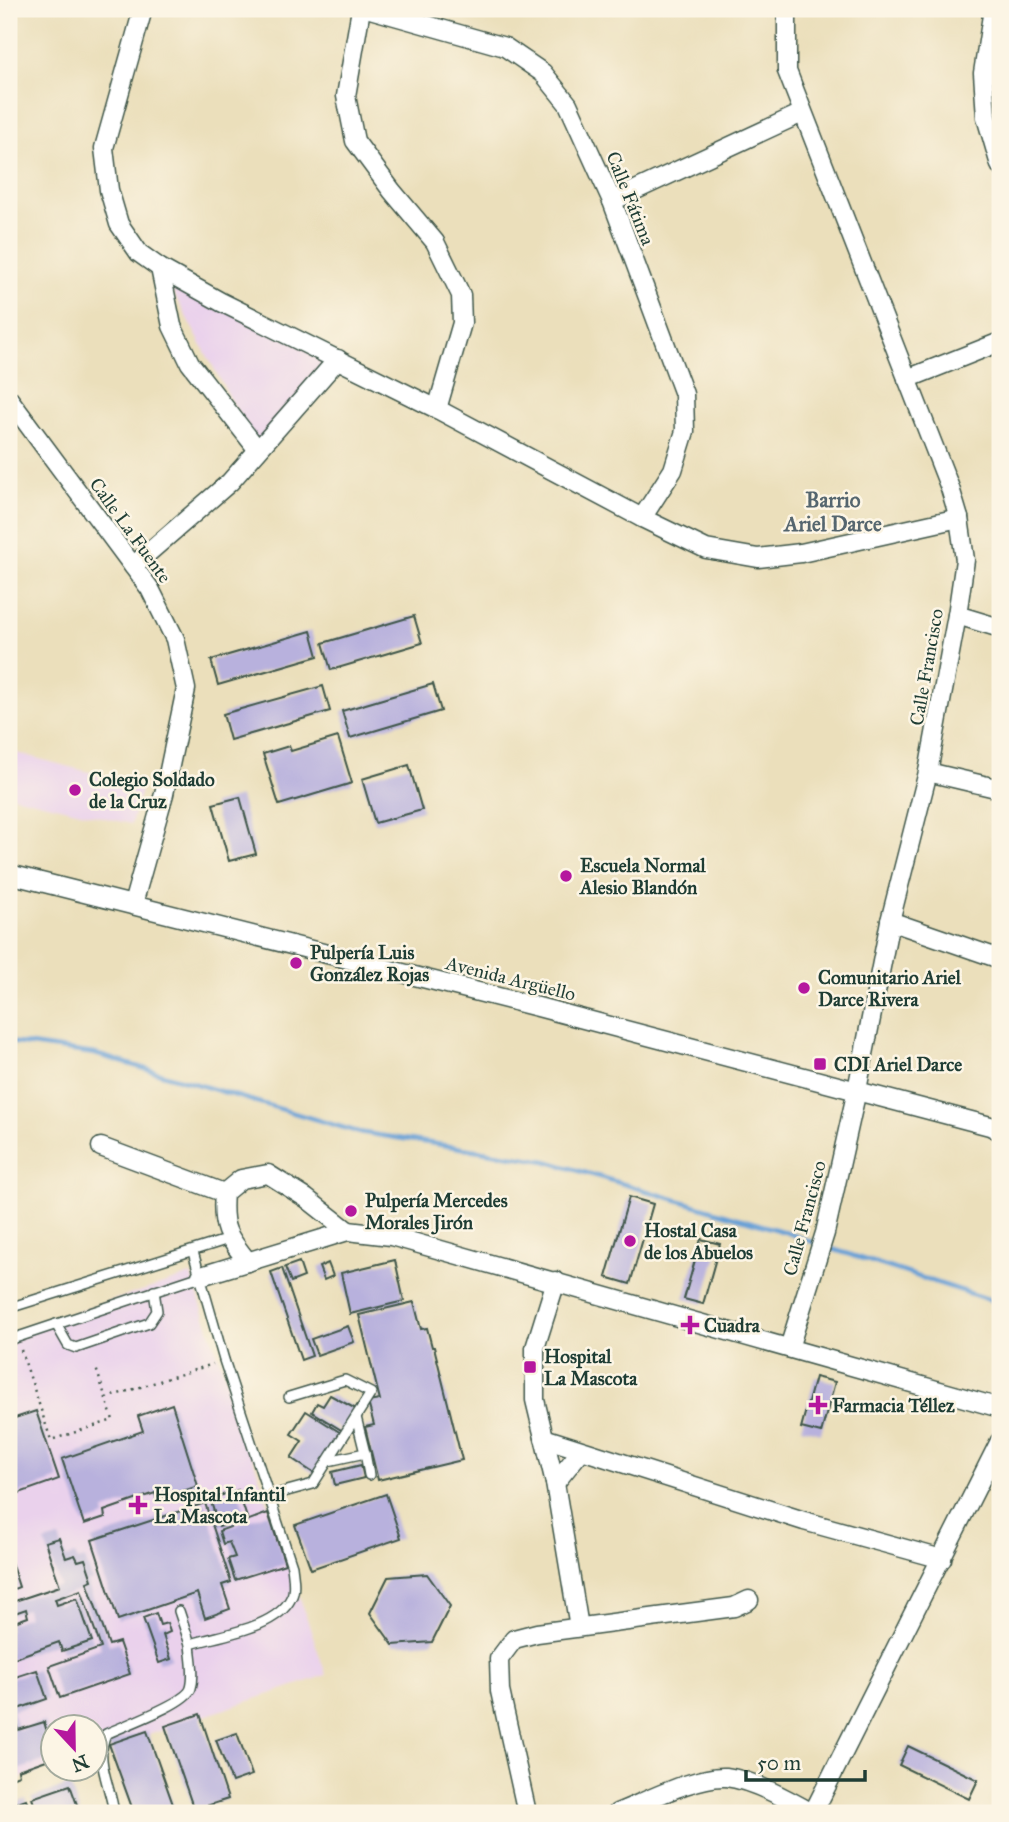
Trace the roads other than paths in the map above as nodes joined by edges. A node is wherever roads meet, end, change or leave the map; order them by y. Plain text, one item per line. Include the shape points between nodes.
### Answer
1 (143, 9) edge
2 (361, 9) edge
3 (370, 9) edge
4 (787, 9) edge
5 (993, 9) edge
6 (802, 113) junction
7 (1000, 165) edge
8 (612, 201) junction
9 (160, 268) junction
10 (1000, 342) edge
11 (338, 359) junction
12 (907, 379) junction
13 (9, 399) edge
14 (437, 409) junction
15 (258, 450) junction
16 (642, 518) junction
17 (959, 518) junction
18 (133, 566) junction
19 (957, 614) junction
20 (1000, 628) edge
21 (929, 772) junction
22 (1000, 789) edge
23 (9, 874) edge
24 (133, 904) junction
25 (890, 920) junction
26 (1000, 959) edge
27 (857, 1090) junction
28 (1000, 1131) edge
29 (102, 1147) dead end
30 (224, 1193) junction
31 (348, 1231) junction
32 (229, 1239) junction
33 (193, 1252) junction
34 (248, 1262) junction
35 (201, 1276) junction
36 (556, 1281) junction
37 (154, 1291) junction
38 (9, 1308) edge
39 (56, 1324) junction
40 (12, 1339) edge
41 (789, 1348) junction
42 (289, 1398) dead end
43 (1000, 1408) edge
44 (356, 1417) junction
45 (544, 1438) junction
46 (1000, 1441) edge
47 (581, 1451) junction
48 (365, 1454) junction
49 (328, 1461) junction
50 (369, 1475) dead end
51 (555, 1483) junction
52 (269, 1496) junction
53 (942, 1559) junction
54 (749, 1600) dead end
55 (179, 1611) dead end
56 (579, 1627) junction
57 (190, 1644) junction
58 (114, 1813) edge
59 (527, 1813) edge
60 (617, 1813) edge
61 (812, 1813) edge

1 - 9 street via 104,148 118,224 139,253
2 - 14 street via 346,96 355,141 435,242 461,295 462,323
3 - 8 street, Calle Fátima via 505,47 543,73 568,104
4 - 6 street, Calle Francisco via 787,71
5 - 7 street via 983,73 986,117
6 - 8 street
6 - 12 street, Calle Francisco
8 - 16 street, Calle Fátima via 684,394 685,431 673,470
9 - 11 street
9 - 15 street via 172,326 190,363
10 - 12 street
11 - 14 street
11 - 15 street
12 - 17 street, Calle Francisco
13 - 18 street, Calle La Fuente
14 - 16 street
15 - 18 street via 230,482
16 - 17 street via 706,550 758,558 801,554
17 - 19 street, Calle Francisco via 965,560
18 - 24 street, Calle La Fuente via 175,639 186,689 164,794
19 - 20 street
19 - 21 street, Calle Francisco
21 - 22 street
21 - 25 street, Calle Francisco
23 - 24 street, Avenida Argüello
24 - 27 street, Avenida Argüello
25 - 26 street
25 - 27 street, Calle Francisco
27 - 28 street, Avenida Argüello
27 - 41 street, Calle Francisco via 825,1233
29 - 30 street
30 - 31 street via 241,1179 268,1174
30 - 32 street
31 - 34 street
31 - 36 street via 391,1236
32 - 33 lane
32 - 34 street
33 - 35 lane
33 - 38 lane
34 - 35 street
35 - 37 lane
35 - 52 lane
36 - 41 street
36 - 45 street via 535,1348 535,1400
37 - 39 lane
37 - 39 lane via 157,1311 149,1323 76,1348 68,1345
39 - 40 lane
41 - 43 street
42 - 44 lane via 345,1380 371,1393
44 - 48 lane
44 - 49 lane
45 - 47 street
45 - 51 street
46 - 53 street
47 - 51 street
47 - 53 street
48 - 49 lane
48 - 50 lane
49 - 52 lane via 313,1484
51 - 56 street
52 - 57 lane via 292,1566 293,1596 282,1612 265,1622
53 - 61 street
54 - 56 street via 734,1607
55 - 57 lane
56 - 59 street via 514,1639 499,1660 500,1692
57 - 58 lane via 191,1688 187,1696 106,1734 101,1758
60 - 61 street via 686,1784 726,1777 776,1792

